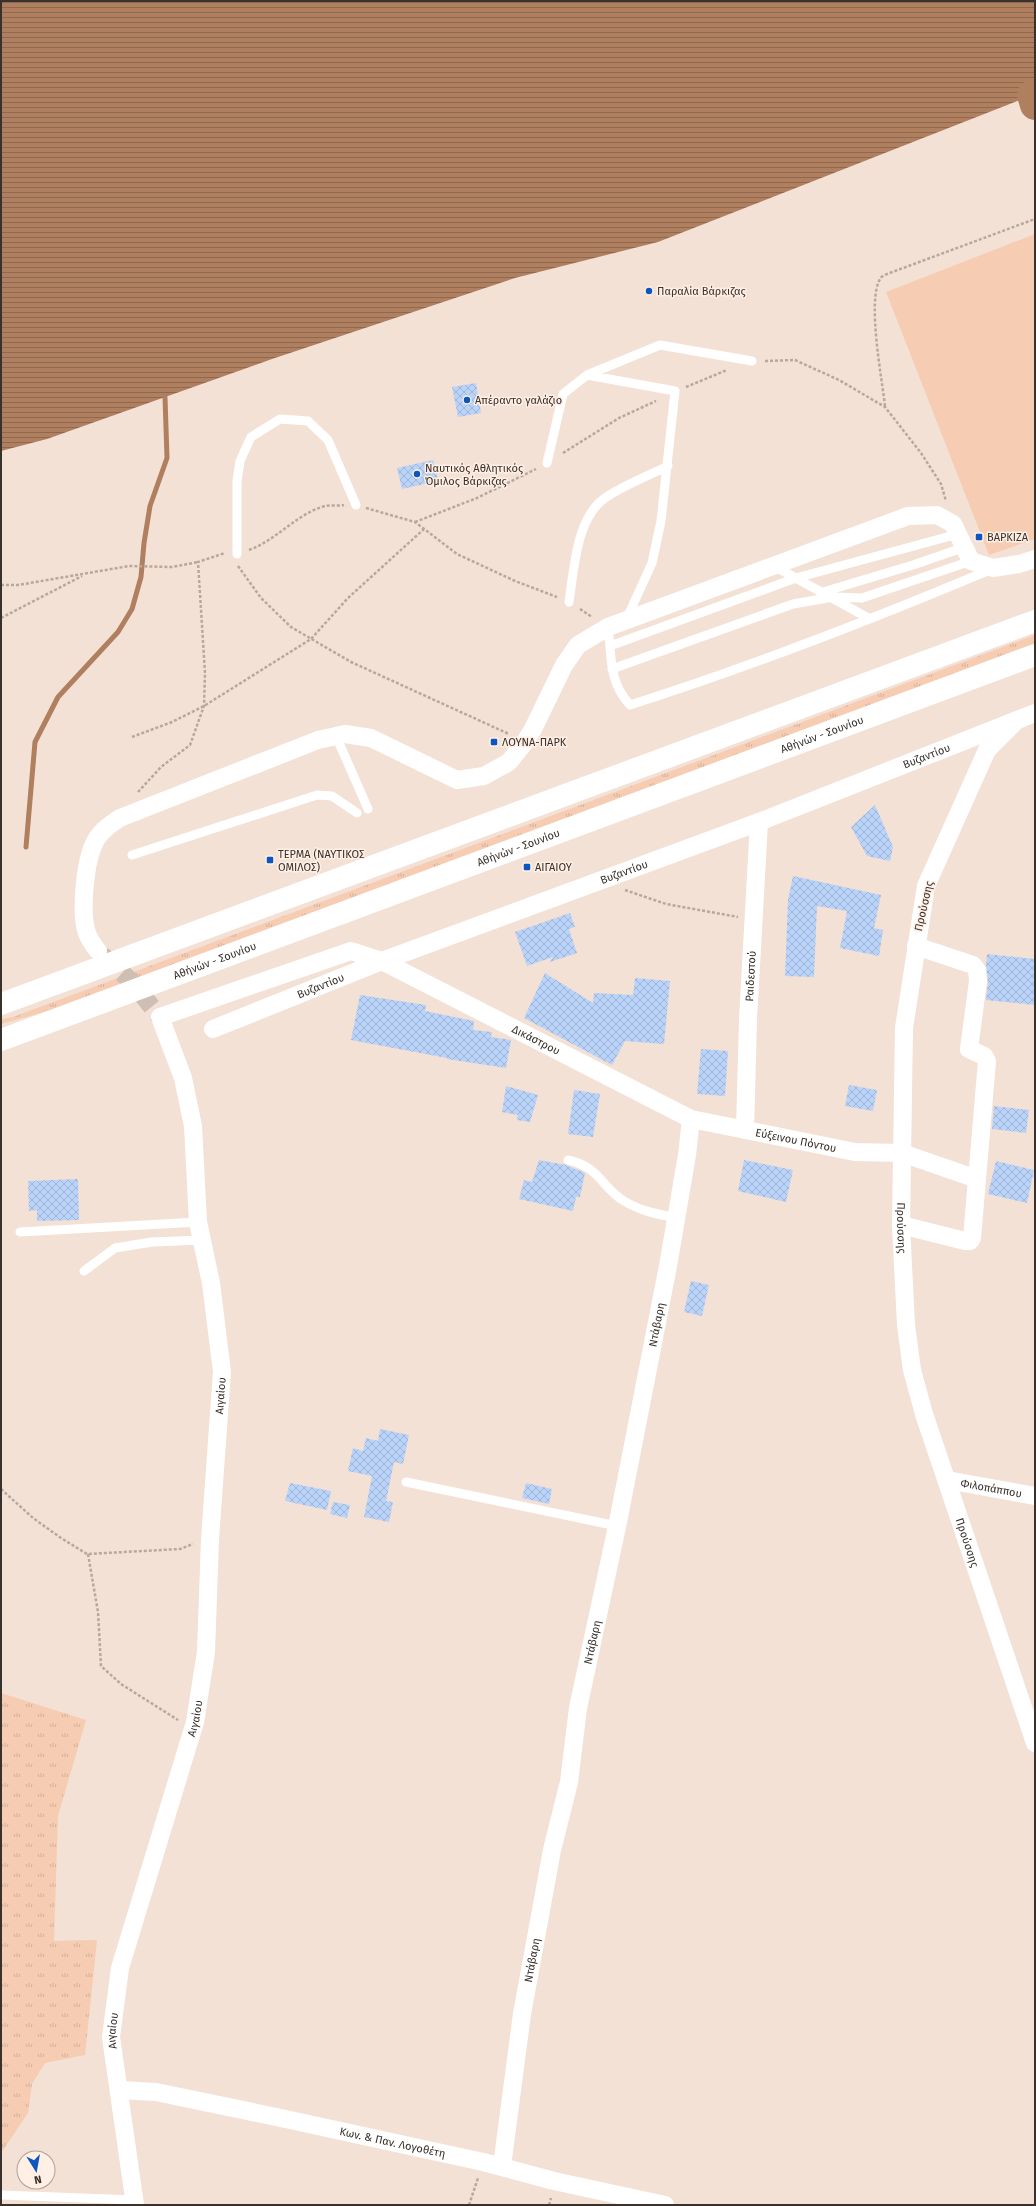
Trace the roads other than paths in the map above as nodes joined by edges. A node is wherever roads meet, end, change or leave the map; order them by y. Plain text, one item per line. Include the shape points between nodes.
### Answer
1 (752, 361) road end
2 (587, 375) junction
3 (547, 463) road end
4 (668, 466) junction
5 (356, 505) road end
6 (962, 542) junction
7 (232, 553) road end
8 (1035, 559) edge
9 (774, 566) junction
10 (993, 568) junction
11 (796, 578) junction
12 (823, 592) junction
13 (833, 597) junction
14 (569, 602) road end
15 (870, 619) junction
16 (626, 620) junction
17 (1035, 621) edge
18 (608, 627) junction
19 (610, 646) junction
20 (1035, 655) edge
21 (612, 668) junction
22 (1035, 713) edge
23 (1017, 720) junction
24 (336, 736) junction
25 (368, 809) dead end
26 (357, 813) dead end
27 (759, 822) junction
28 (132, 855) dead end
29 (916, 946) junction
30 (98, 951) tunnel mouth
31 (382, 961) junction
32 (1, 1004) edge
33 (213, 1029) dead end
34 (1, 1040) edge
35 (691, 1119) junction
36 (745, 1130) junction
37 (902, 1153) junction
38 (568, 1160) dead end
39 (977, 1180) junction
40 (676, 1218) junction
41 (198, 1222) junction
42 (901, 1225) junction
43 (20, 1232) dead end
44 (202, 1240) junction
45 (84, 1271) dead end
46 (947, 1480) junction
47 (406, 1482) dead end
48 (1035, 1496) edge
49 (617, 1526) junction
50 (1035, 1743) edge
51 (119, 2090) junction
52 (502, 2166) junction
53 (2, 2195) edge
54 (135, 2203) edge
55 (665, 2205) edge

1 - 2 lane via 660,345
2 - 3 lane via 563,394
2 - 4 lane via 675,391
4 - 14 lane via 604,498 593,511 580,534
4 - 16 lane via 661,521 652,563
5 - 7 lane via 328,440 308,421 280,419 251,437 240,461
6 - 9 street via 937,515 908,516
6 - 10 street
6 - 11 lane
6 - 12 lane via 913,565
6 - 13 lane via 862,598
8 - 10 street
9 - 11 lane
9 - 16 street
10 - 15 lane
11 - 12 lane
11 - 19 lane
12 - 13 lane
13 - 15 lane
13 - 21 lane via 793,604
15 - 21 lane via 630,705 619,694
16 - 18 street
17 - 32 main road
18 - 19 lane
18 - 24 street via 578,645 564,665 534,729 525,742 509,762 484,776 458,780 371,738 345,734
19 - 21 lane
20 - 34 main road, Αθήνών - Σουνίου
22 - 23 street, Βυζαντίου
23 - 27 street, Βυζαντίου
23 - 29 street, Προύσσης via 987,750 926,886
24 - 25 lane
24 - 30 street via 318,740 120,818 105,828 93,846 85,881 84,912 87,933
26 - 28 lane via 332,796 317,795
27 - 31 street, Βυζαντίου
27 - 36 street, Ραιδεστού via 748,1019
29 - 37 street, Προύσσης via 904,1028
29 - 39 street via 973,965 977,970 970,1049 984,1056 987,1061
31 - 33 street, Βυζαντίου
31 - 35 street, Δικάστρου
31 - 41 street, Δικάστρου via 351,951 160,1017 183,1078 193,1126
35 - 36 street, Εύξεινου Πόντου
35 - 40 street, Ντάβαρη
36 - 37 street, Εύξεινου Πόντου via 855,1152
37 - 39 street, Εύξεινου Πόντου
37 - 42 street, Προύσσης
38 - 40 lane via 583,1164 623,1201 644,1211
39 - 42 street via 970,1241
40 - 49 street, Ντάβαρη
41 - 43 lane
41 - 44 street, Αιγαίου
42 - 46 street, Προύσσης via 906,1325 912,1370
44 - 45 lane via 152,1242 115,1248
44 - 51 street, Αιγαίου via 211,1283 222,1372 210,1539 206,1652 192,1732 120,1968 111,2037
46 - 48 street, Φιλοπάππου
46 - 50 street, Προύσσης
47 - 49 lane
49 - 52 street, Ντάβαρη via 578,1708 569,1782 552,1850 522,2014
51 - 52 street, Κων. & Παν. Λογοθέτη via 156,2092
51 - 54 street, Αιγαίου
52 - 55 street, Κων. & Παν. Λογοθέτη via 554,2181
53 - 54 lane

